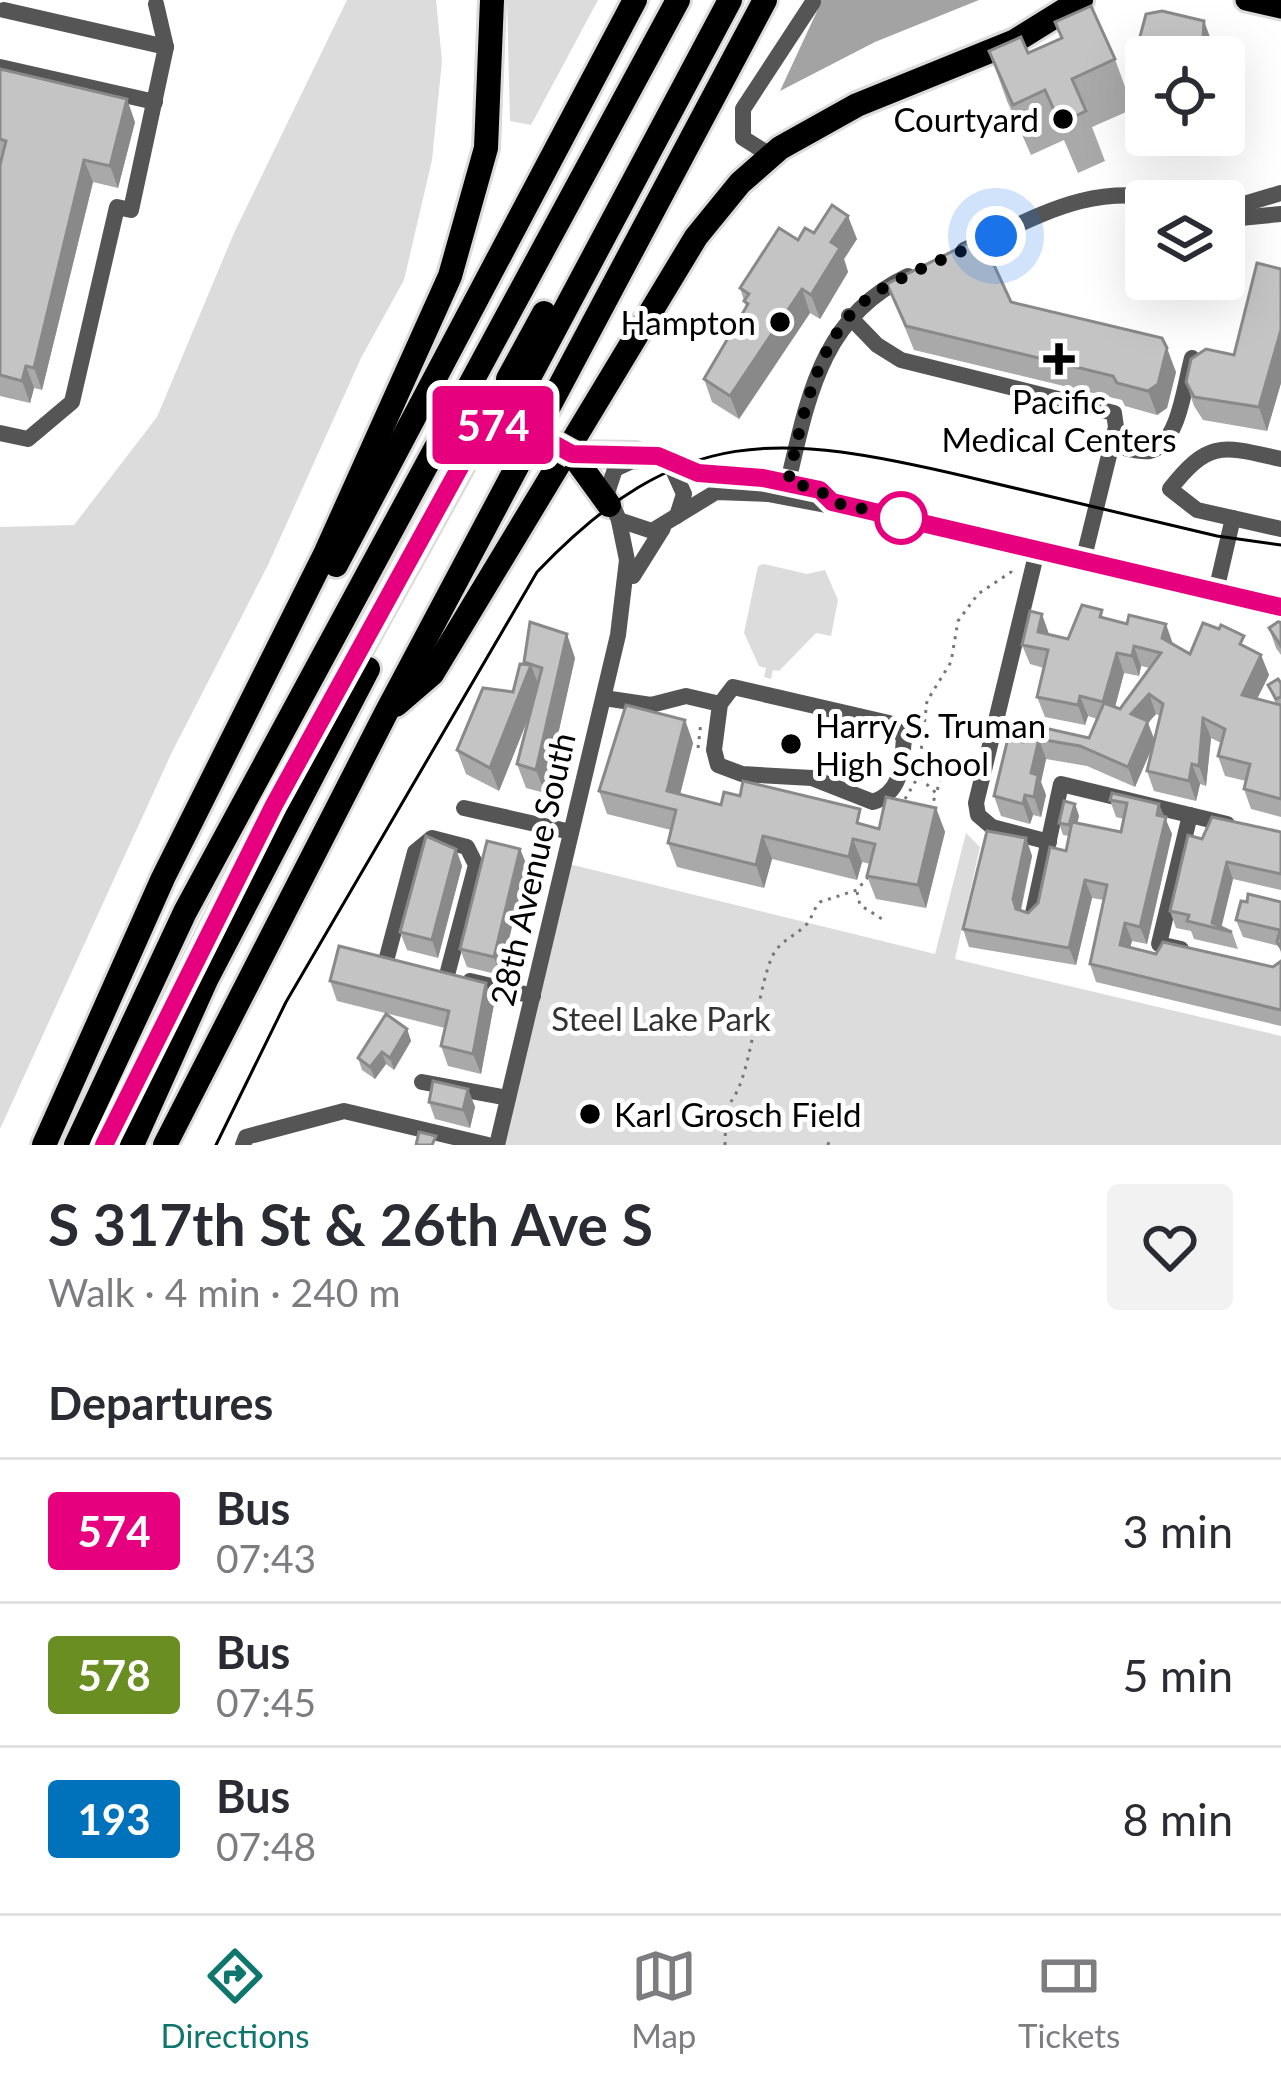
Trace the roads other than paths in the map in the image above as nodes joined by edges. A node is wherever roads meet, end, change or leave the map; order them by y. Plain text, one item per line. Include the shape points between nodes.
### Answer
1 (492, 0) edge
2 (635, 0) edge
3 (678, 0) edge
4 (711, 0) edge
5 (730, 0) edge
6 (765, 0) edge
7 (1081, 0) edge
8 (1246, 0) edge
9 (159, 1) edge
10 (813, 2) edge
11 (1055, 8) edge
12 (1281, 8) edge
13 (3, 13) edge
14 (166, 47) junction
15 (0, 67) edge
16 (155, 102) junction
17 (770, 155) junction
18 (1125, 192) edge
19 (1281, 193) edge
20 (1245, 204) edge
21 (1281, 214) edge
22 (1245, 218) edge
23 (954, 255) edge
24 (918, 272) edge
25 (849, 316) junction
26 (540, 337) junction
27 (1192, 358) edge
28 (520, 425) junction
29 (0, 433) edge
30 (1112, 445) junction
31 (635, 455) junction
32 (1281, 459) edge
33 (668, 461) junction
34 (596, 466) junction
35 (788, 482) junction
36 (456, 489) junction
37 (832, 502) junction
38 (614, 513) junction
39 (1232, 518) junction
40 (670, 522) junction
41 (1281, 529) edge
42 (1037, 551) junction
43 (1084, 561) junction
44 (1216, 591) junction
45 (623, 606) junction
46 (1281, 606) edge
47 (604, 698) junction
48 (720, 704) junction
49 (386, 713) junction
50 (247, 716) junction
51 (464, 808) dead end
52 (1190, 815) junction
53 (1256, 830) edge
54 (571, 832) junction
55 (1049, 842) junction
56 (1032, 918) edge
57 (1192, 952) edge
58 (407, 965) edge
59 (427, 970) edge
60 (447, 975) junction
61 (533, 996) junction
62 (422, 1082) dead end
63 (508, 1098) junction
64 (44, 1145) edge
65 (76, 1145) edge
66 (104, 1145) edge
67 (131, 1145) edge
68 (165, 1145) edge
69 (243, 1145) edge
70 (488, 1145) edge
71 (497, 1145) edge

1 - 50 highway via 486,148 462,243
2 - 50 highway via 340,559
3 - 65 highway via 185,912
4 - 26 highway
5 - 26 highway
6 - 49 highway
7 - 11 highway
8 - 12 main road
9 - 14 street
10 - 17 street via 743,110 743,138
11 - 17 highway via 1015,41 857,105
13 - 14 street
14 - 16 street
15 - 16 street
16 - 29 street via 131,210 117,207 72,402 28,440
17 - 49 highway via 696,237 432,674
18 - 23 street via 1085,198
19 - 20 street
21 - 22 street
24 - 25 street
25 - 30 street via 902,360 1110,410 1117,419
25 - 35 street via 812,392
26 - 28 highway
27 - 30 street via 1161,445 1146,452
28 - 34 highway, bridge
28 - 36 highway via 487,448
30 - 43 street
31 - 33 street
31 - 34 highway
31 - 38 street via 609,480
32 - 39 street via 1218,448 1195,458 1170,489 1189,508
33 - 35 street via 708,475
33 - 40 street via 683,481
34 - 38 highway
35 - 37 street
36 - 66 highway via 274,805
36 - 67 highway
37 - 40 street via 716,492
37 - 42 street
38 - 40 street via 640,531
38 - 45 street, 28th Avenue South via 627,560
39 - 41 street
39 - 44 street
40 - 45 street, 28th Avenue South via 638,562
42 - 43 street
42 - 55 street via 976,803 982,822
43 - 44 street
44 - 46 street
45 - 47 street, 28th Avenue South
47 - 48 street via 651,705 686,696
47 - 54 street, 28th Avenue South
48 - 48 street via 718,765 812,778 873,802 898,781 904,737 889,723 733,687
49 - 68 highway
50 - 64 highway via 163,878
51 - 54 street
52 - 53 street
52 - 55 street via 1061,784
52 - 57 street via 1160,944
54 - 61 street, 28th Avenue South
55 - 56 street
58 - 60 street via 378,958 415,852 432,838 467,847 476,865
59 - 60 street
60 - 61 street
61 - 63 street, 28th Avenue South
62 - 63 street
63 - 71 street, 28th Avenue South
69 - 70 street via 246,1137 344,1111

